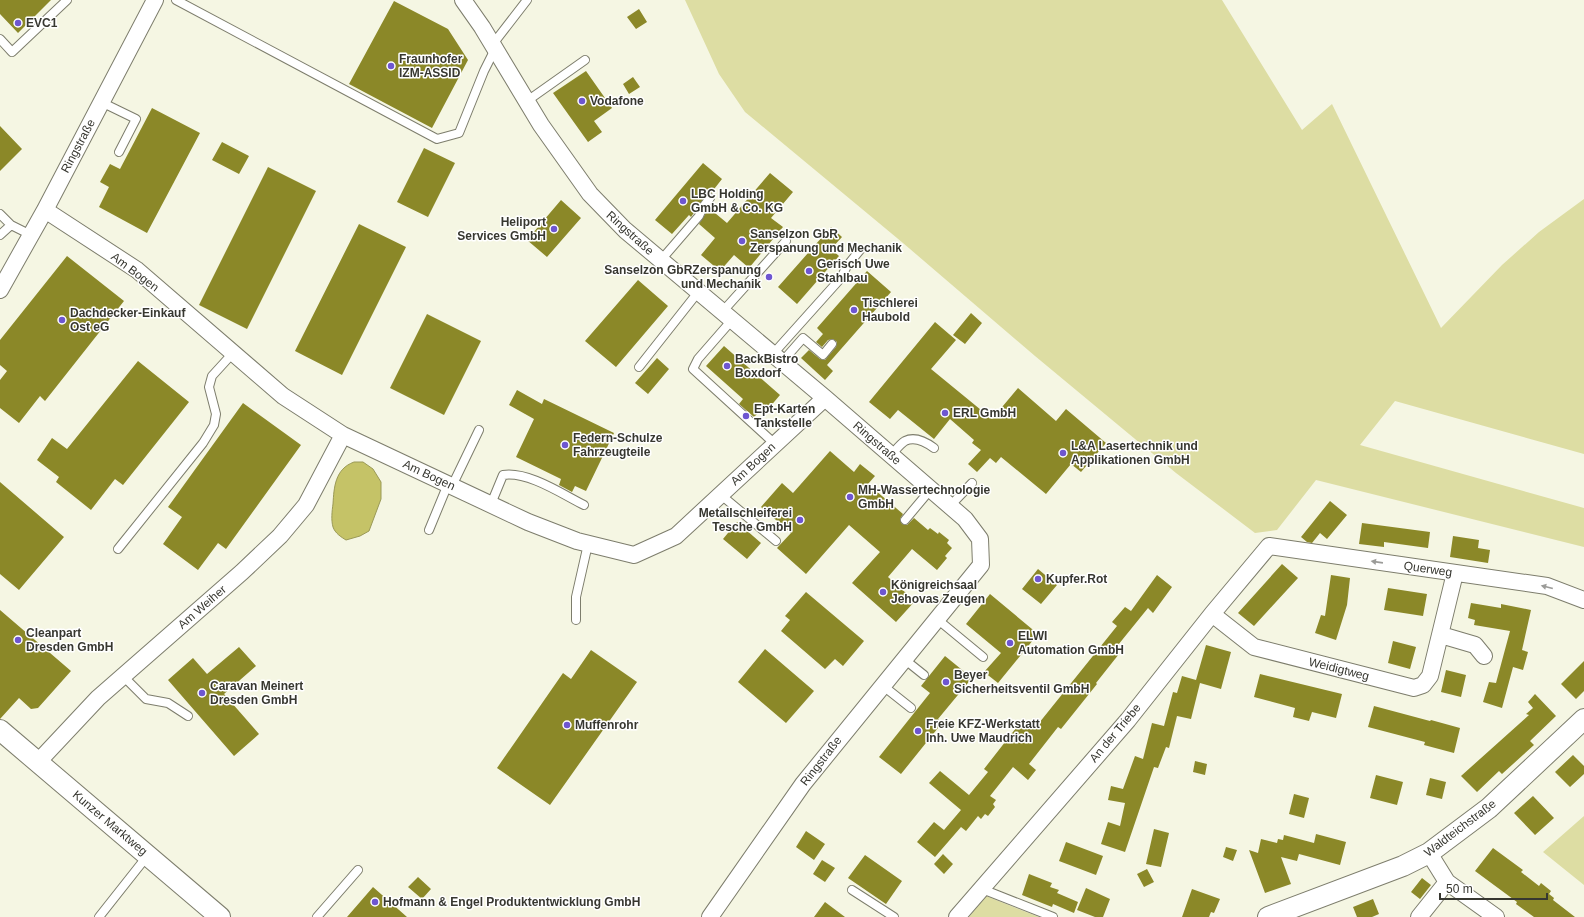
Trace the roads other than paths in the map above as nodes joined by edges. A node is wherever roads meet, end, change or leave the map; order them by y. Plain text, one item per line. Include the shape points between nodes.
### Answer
1 (67, 0) edge
2 (155, 0) edge
3 (176, 0) edge
4 (464, 0) edge
5 (527, 0) edge
6 (0, 39) edge
7 (494, 46) junction
8 (585, 60) dead end
9 (527, 101) junction
10 (102, 102) junction
11 (119, 152) dead end
12 (710, 198) dead end
13 (45, 210) junction
14 (0, 214) edge
15 (10, 225) junction
16 (0, 235) edge
17 (31, 235) junction
18 (786, 241) dead end
19 (860, 250) dead end
20 (661, 260) junction
21 (0, 290) edge
22 (699, 291) junction
23 (728, 316) junction
24 (832, 344) dead end
25 (233, 353) junction
26 (777, 359) junction
27 (639, 367) dead end
28 (825, 398) junction
29 (479, 430) dead end
30 (343, 434) junction
31 (776, 444) junction
32 (934, 448) dead end
33 (891, 455) junction
34 (972, 483) dead end
35 (450, 485) junction
36 (931, 489) junction
37 (720, 495) junction
38 (491, 504) junction
39 (584, 505) dead end
40 (950, 506) junction
41 (905, 520) dead end
42 (429, 530) dead end
43 (776, 541) dead end
44 (588, 544) junction
45 (1269, 546) joint
46 (118, 549) dead end
47 (1455, 573) junction
48 (1584, 600) edge
49 (1212, 614) junction
50 (937, 619) junction
51 (576, 620) dead end
52 (1441, 635) junction
53 (1484, 656) dead end
54 (983, 657) dead end
55 (904, 659) junction
56 (924, 675) dead end
57 (123, 676) junction
58 (882, 685) junction
59 (911, 708) dead end
60 (188, 716) dead end
61 (1584, 719) edge
62 (0, 730) edge
63 (38, 762) junction
64 (1429, 853) junction
65 (148, 856) junction
66 (358, 870) dead end
67 (1447, 882) junction
68 (982, 888) junction
69 (852, 890) dead end
70 (99, 917) edge
71 (220, 917) edge
72 (317, 917) edge
73 (710, 917) edge
74 (894, 917) edge
75 (958, 917) edge
76 (1053, 917) edge
77 (1268, 917) edge
78 (1419, 917) edge
79 (1496, 917) edge

1 - 6 lane via 12,52
2 - 10 street, Ringstraße
3 - 7 lane via 437,139 459,133
4 - 7 street, Ringstraße
5 - 7 lane
7 - 9 street, Ringstraße
8 - 9 lane
9 - 20 street, Ringstraße via 590,194 625,230
10 - 11 lane via 136,119
10 - 13 street, Ringstraße
12 - 20 lane via 699,216
13 - 17 street, Ringstraße
13 - 25 street, Am Bogen via 137,270
14 - 15 lane
15 - 16 lane
15 - 17 lane
17 - 21 street, Ringstraße
18 - 23 lane
19 - 26 lane
20 - 22 street, Ringstraße
22 - 23 street, Ringstraße
22 - 27 lane
23 - 26 street, Ringstraße
23 - 31 lane via 693,369
24 - 26 lane via 823,355 804,338
25 - 30 street, Am Bogen via 283,396
25 - 46 lane via 212,376 209,387 216,414 214,425 203,443
26 - 28 street, Ringstraße
28 - 31 street, Am Bogen
28 - 33 street, Ringstraße
29 - 35 lane
30 - 35 street, Am Bogen
30 - 57 street, Am Weiher via 306,505 280,536
31 - 37 street, Am Bogen
32 - 33 lane via 924,441 910,440 904,441
33 - 36 street, Ringstraße
34 - 40 lane
35 - 38 street, Am Bogen
35 - 42 lane
36 - 40 street, Ringstraße
36 - 41 lane
37 - 43 lane
37 - 44 street, Am Bogen via 676,536 634,554
38 - 39 lane via 503,475 512,474 542,484
38 - 44 street, Am Bogen via 528,522
40 - 50 street, Ringstraße via 965,519 980,539 980,565
44 - 51 lane via 576,597
47 -> 45 street, Querweg
45 - 49 street, An der Triebe
48 -> 47 street, Querweg via 1547,586
47 - 52 street, Weidigtweg
49 - 52 street, Weidigtweg via 1254,647 1414,688 1423,685 1430,676
49 - 68 street, An der Triebe via 1128,720
50 - 54 lane
50 - 55 street, Ringstraße
52 - 53 street via 1475,645
55 - 56 lane
55 - 58 street, Ringstraße
57 - 60 lane via 146,699 168,703
57 - 63 street, Am Weiher via 98,698
58 - 59 lane
58 - 73 street, Ringstraße via 803,784
61 - 64 street, Waldteichstraße via 1489,808
62 - 63 street, Kunzer Marktweg
63 - 65 street, Kunzer Marktweg
64 - 67 street
64 - 77 street, Waldteichstraße via 1403,866
65 - 70 lane
65 - 71 street, Kunzer Marktweg
66 - 72 lane
67 - 78 street
67 - 79 street
68 - 75 street, An der Triebe
68 - 76 lane
69 - 74 lane

